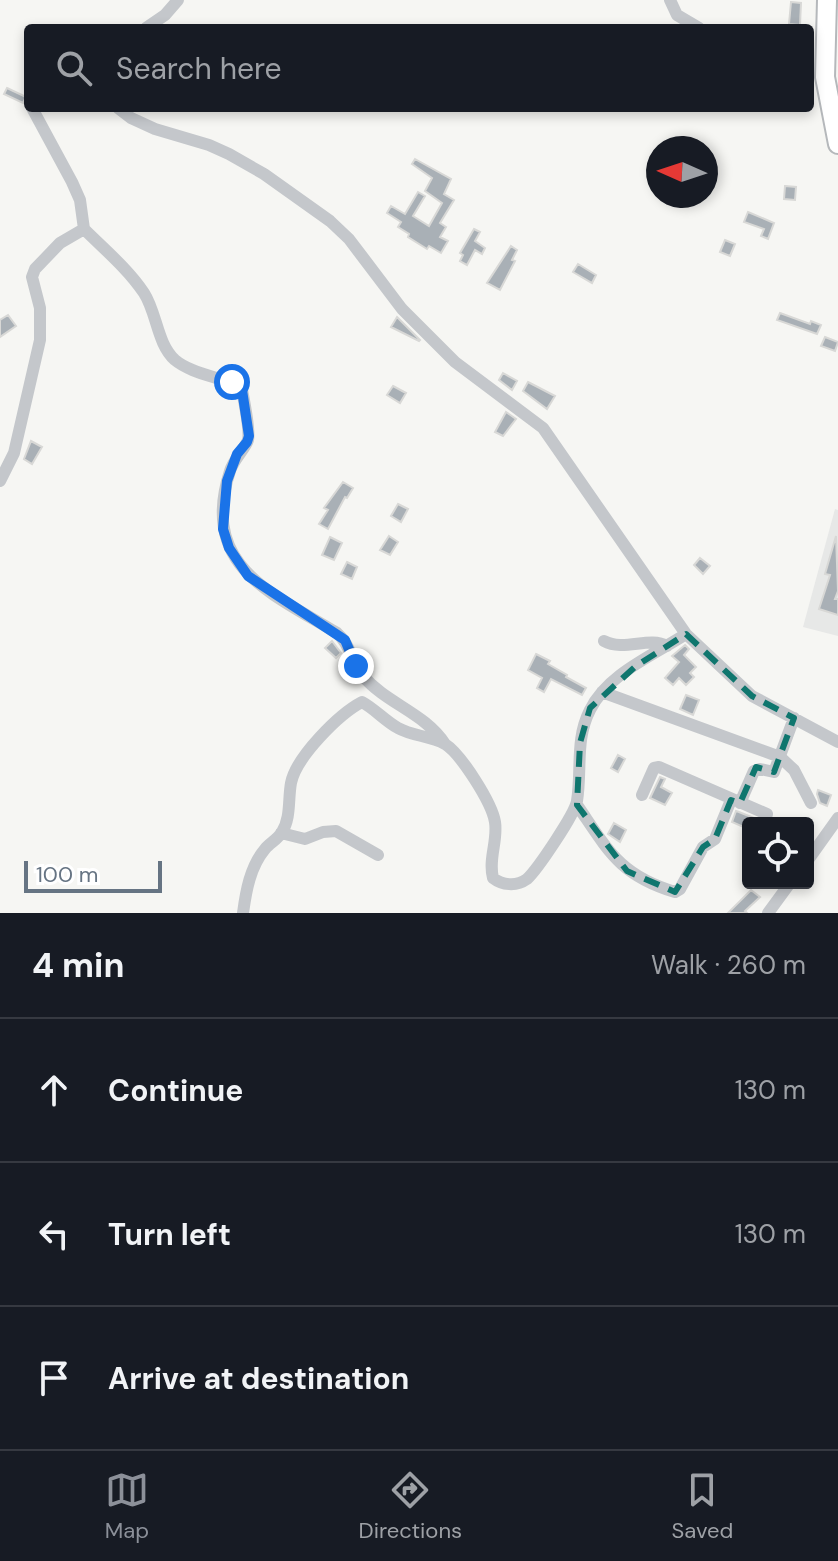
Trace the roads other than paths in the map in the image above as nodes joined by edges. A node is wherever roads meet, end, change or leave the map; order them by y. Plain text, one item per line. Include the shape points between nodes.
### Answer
1 (178, 0) edge
2 (670, 0) edge
3 (827, 0) edge
4 (152, 24) edge
5 (692, 24) edge
6 (817, 57) edge
7 (34, 112) edge
8 (123, 112) edge
9 (838, 144) edge
10 (84, 229) junction
11 (0, 481) edge
12 (686, 634) junction
13 (604, 641) dead end
14 (667, 646) junction
15 (602, 692) junction
16 (794, 718) junction
17 (838, 742) edge
18 (445, 744) junction
19 (780, 757) junction
20 (642, 795) dead end
21 (736, 802) junction
22 (811, 803) dead end
23 (577, 805) junction
24 (767, 814) dead end
25 (838, 818) edge
26 (281, 833) junction
27 (814, 852) edge
28 (378, 855) dead end
29 (786, 889) edge
30 (243, 913) edge
31 (768, 913) edge

1 - 4 street
2 - 5 street via 677,15
3 - 6 highway
6 - 9 highway
7 - 10 street via 76,191
8 - 12 street via 241,161 339,230 402,309 455,362 543,428
10 - 11 street via 60,243 35,269 39,349 14,453
10 - 18 street via 143,292 169,354 185,367 242,390 249,436 230,469 223,529 238,563 269,591 337,633 373,687 429,725
12 - 14 street
12 - 16 street via 752,696
13 - 14 street
14 - 15 street
15 - 19 street
15 - 23 street via 590,708 580,743
16 - 17 street
16 - 19 street
18 - 23 street via 493,814 496,836 490,869 503,884 527,879
18 - 26 street via 410,734 359,703 298,762
19 - 21 street via 773,773 754,771
19 - 22 street via 794,770
20 - 21 street via 659,767
21 - 23 street via 675,892 627,871
21 - 24 street
25 - 27 street
26 - 28 street via 305,839 336,831
26 - 30 street via 252,870
29 - 31 street

